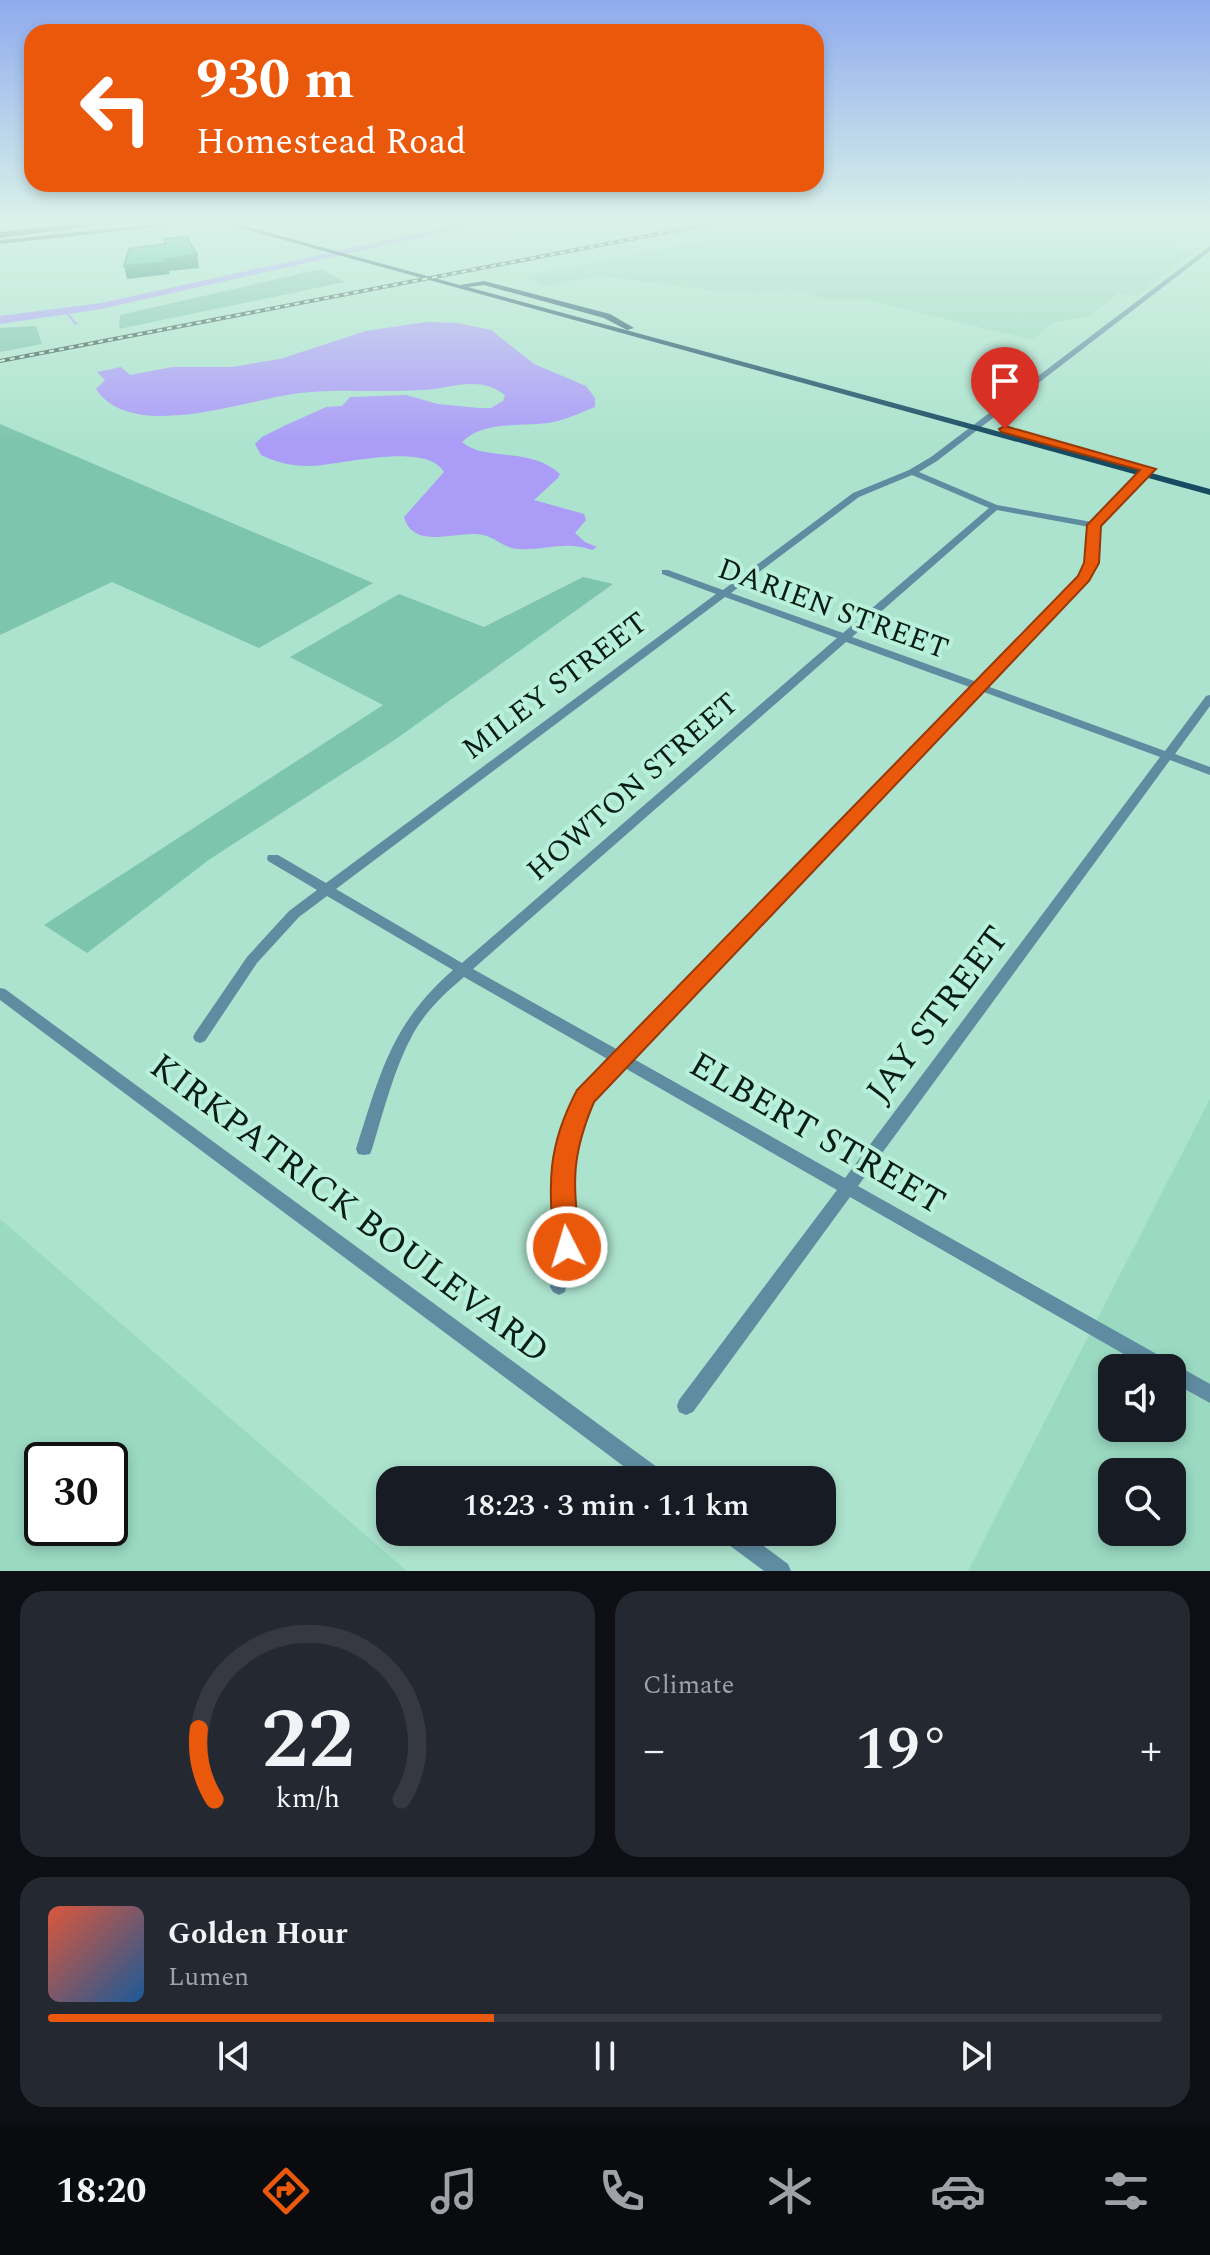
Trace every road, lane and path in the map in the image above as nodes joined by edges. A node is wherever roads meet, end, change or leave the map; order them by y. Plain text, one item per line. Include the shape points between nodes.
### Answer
1 (478, 296) edge
2 (495, 296) edge
3 (514, 296) edge
4 (534, 296) edge
5 (1147, 296) edge
6 (629, 331) junction
7 (979, 426) junction
8 (912, 472) junction
9 (1146, 472) junction
10 (1210, 485) edge
11 (1210, 492) edge
12 (995, 507) junction
13 (1094, 525) junction
14 (665, 572) dead end
15 (722, 594) junction
16 (845, 639) junction
17 (979, 688) junction
18 (1210, 698) edge
19 (1168, 756) junction
20 (1210, 771) edge
21 (273, 858) dead end
22 (325, 890) junction
23 (462, 969) junction
24 (0, 993) edge
25 (200, 1037) dead end
26 (620, 1059) junction
27 (364, 1149) dead end
28 (847, 1189) junction
29 (559, 1287) dead end
30 (1140, 1354) edge
31 (1186, 1380) edge
32 (1210, 1394) edge
33 (686, 1406) dead end
34 (639, 1466) edge
35 (747, 1546) edge
36 (781, 1571) edge

1 - 6 main road
2 - 6 main road
3 - 6 main road
4 - 6 main road via 601,314
5 - 7 street, MILEY STREET
6 - 7 main road
7 - 8 street, MILEY STREET
7 - 9 main road
8 - 12 street
8 - 15 street, MILEY STREET via 856,495
9 - 10 main road
9 - 11 main road
9 - 13 street
12 - 13 street
12 - 16 street, HOWTON STREET
13 - 17 street via 1092,563 1084,578
14 - 15 street, DARIEN STREET
15 - 16 street, DARIEN STREET
15 - 22 street, MILEY STREET
16 - 17 street, DARIEN STREET
16 - 23 street, HOWTON STREET
17 - 19 street, DARIEN STREET
17 - 26 street
18 - 19 street, JAY STREET
19 - 20 street, DARIEN STREET
19 - 28 street, JAY STREET
21 - 22 street, ELBERT STREET
22 - 23 street, ELBERT STREET
22 - 25 street, MILEY STREET via 262,948
23 - 26 street, ELBERT STREET
23 - 27 street, HOWTON STREET via 410,1026 392,1061
24 - 34 street, KIRKPATRICK BOULEVARD
26 - 28 street, ELBERT STREET
26 - 29 street via 585,1097 566,1140 561,1184 567,1247
28 - 30 street, ELBERT STREET
28 - 33 street, JAY STREET
31 - 32 street
35 - 36 street

